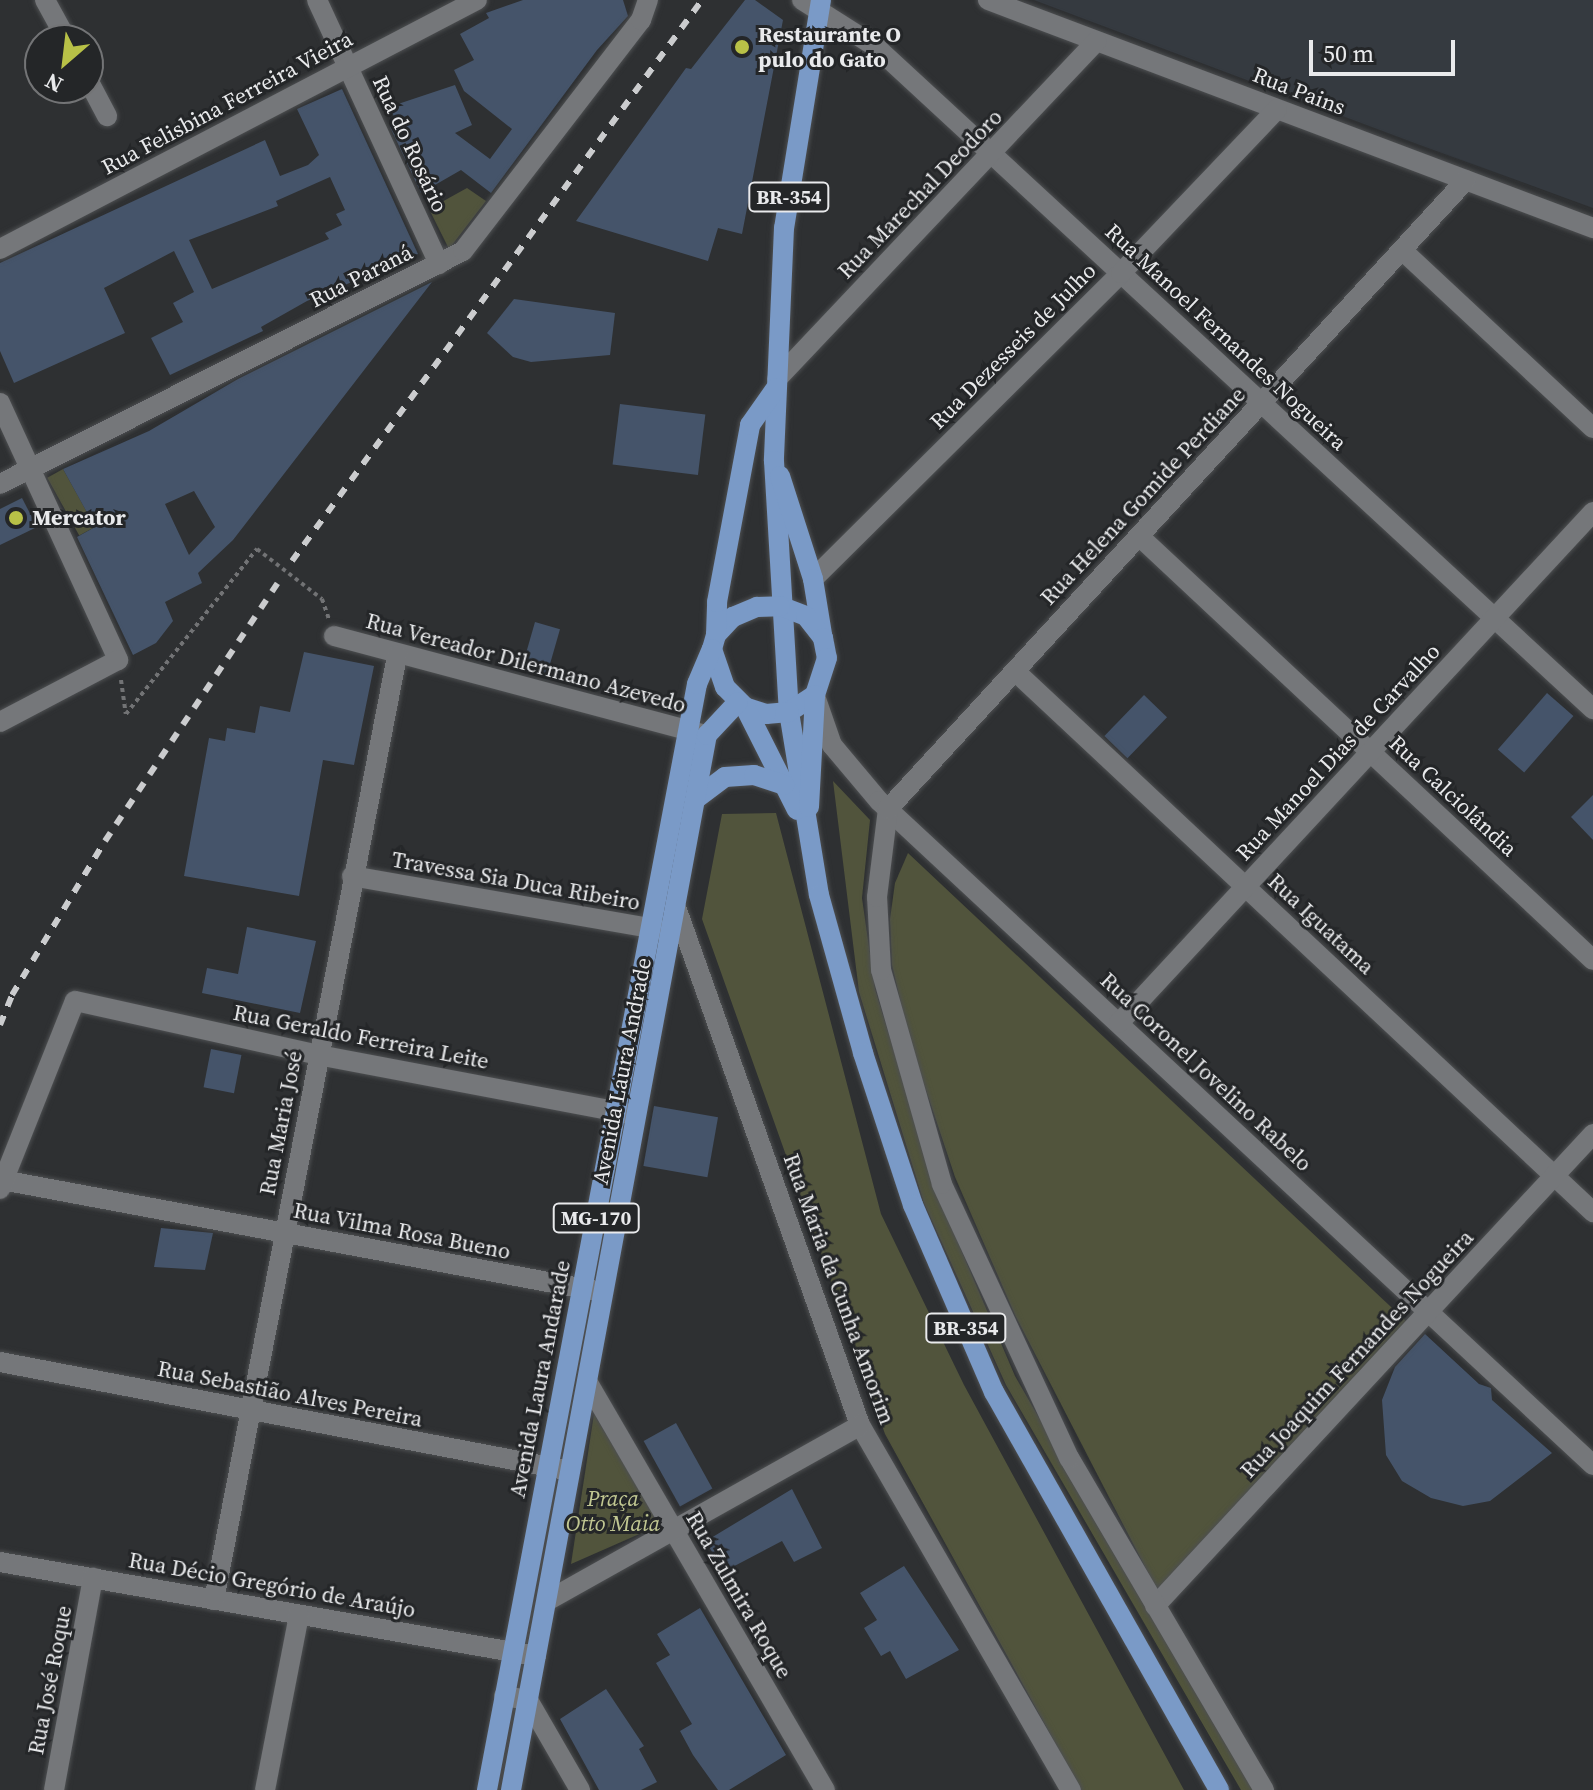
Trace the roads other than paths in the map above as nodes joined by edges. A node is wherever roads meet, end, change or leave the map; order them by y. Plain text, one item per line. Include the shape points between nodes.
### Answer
1 (45, 0) edge
2 (317, 0) edge
3 (477, 0) edge
4 (648, 0) edge
5 (988, 0) edge
6 (814, 3) edge
7 (58, 24) edge
8 (1097, 41) junction
9 (348, 67) junction
10 (101, 104) edge
11 (1277, 109) junction
12 (107, 116) dead end
13 (991, 153) junction
14 (1466, 180) junction
15 (1593, 228) edge
16 (0, 249) edge
17 (1402, 250) junction
18 (439, 264) junction
19 (1121, 273) junction
20 (776, 383) junction
21 (0, 403) edge
22 (1261, 403) junction
23 (1593, 428) edge
24 (774, 461) junction
25 (30, 469) junction
26 (0, 484) edge
27 (1593, 512) edge
28 (1139, 536) junction
29 (813, 579) junction
30 (780, 606) junction
31 (1495, 619) junction
32 (334, 636) dead end
33 (823, 638) junction
34 (714, 642) junction
35 (397, 656) junction
36 (1015, 671) junction
37 (815, 695) junction
38 (742, 705) junction
39 (1593, 709) edge
40 (789, 712) junction
41 (0, 722) edge
42 (698, 733) junction
43 (1371, 752) junction
44 (784, 785) junction
45 (697, 798) junction
46 (888, 809) junction
47 (805, 827) junction
48 (352, 876) junction
49 (1246, 887) junction
50 (677, 910) junction
51 (650, 929) junction
52 (673, 932) junction
53 (1593, 960) edge
54 (1119, 1023) junction
55 (318, 1055) junction
56 (616, 1111) junction
57 (639, 1115) junction
58 (1593, 1134) edge
59 (1555, 1176) junction
60 (1, 1184) edge
61 (1593, 1212) edge
62 (284, 1233) junction
63 (582, 1289) junction
64 (605, 1292) junction
65 (1428, 1312) junction
66 (0, 1362) edge
67 (588, 1383) junction
68 (250, 1410) junction
69 (860, 1425) junction
70 (1593, 1465) edge
71 (548, 1468) junction
72 (571, 1470) junction
73 (673, 1530) junction
74 (0, 1562) edge
75 (93, 1578) junction
76 (214, 1600) junction
77 (547, 1601) junction
78 (1155, 1606) junction
79 (299, 1615) junction
80 (513, 1651) junction
81 (536, 1656) junction
82 (504, 1696) junction
83 (528, 1700) junction
84 (54, 1790) edge
85 (265, 1790) edge
86 (487, 1790) edge
87 (511, 1790) edge
88 (580, 1790) edge
89 (825, 1790) edge
90 (1071, 1790) edge
91 (1219, 1790) edge
92 (1264, 1790) edge

1 - 7 street
2 - 9 street, Rua do Rosário
3 - 9 street, Rua Felisbina Ferreira Vieira
4 - 18 street, Rua Paraná via 641,20 463,251
5 - 8 street, Rua Pains
6 - 13 street, Rua Manoel Fernandes Nogueira via 876,47
6 - 20 main road, BR-354 via 784,228
8 - 11 street, Rua Pains
8 - 13 street, Rua Marechal Deodoro
9 - 16 street, Rua Felisbina Ferreira Vieira
9 - 18 street, Rua do Rosário
10 - 12 street
11 - 14 street, Rua Pains
11 - 19 street, Rua Dezesseis de Julho
13 - 19 street, Rua Manoel Fernandes Nogueira
13 - 20 street, Rua Marechal Deodoro
14 - 15 street, Rua Pains
14 - 17 street, Rua Helena Gomide Perdiane
17 - 22 street, Rua Helena Gomide Perdiane
17 - 23 street
18 - 25 street, Rua Paraná
19 - 22 street, Rua Manoel Fernandes Nogueira
19 - 29 street, Rua Dezesseis de Julho
20 - 24 main road, BR-354
20 - 34 main road via 750,425
21 - 25 street
22 - 28 street, Rua Helena Gomide Perdiane
22 - 31 street, Rua Manoel Fernandes Nogueira
24 - 29 main road
24 - 30 main road, BR-354
25 - 26 street, Rua Paraná
25 - 41 street via 118,660
27 - 31 street, Rua Manoel Dias de Carvalho
28 - 36 street, Rua Helena Gomide Perdiane
28 - 43 street, Rua Calciolândia
29 - 33 main road
30 - 33 main road via 806,616
30 - 34 main road via 757,607 733,617
30 - 40 main road, BR-354
31 - 39 street, Rua Manoel Fernandes Nogueira
31 - 43 street, Rua Manoel Dias de Carvalho
32 - 35 street, Rua Vereador Dilermano Azevedo
33 - 37 main road via 827,658
34 - 38 main road via 716,670
34 - 42 main road, Avenida Laura Andarade / MG-170 via 697,684
35 - 42 street, Rua Vereador Dilermano Azevedo
35 - 48 street, Rua Maria José
36 - 46 street, Rua Helena Gomide Perdiane
36 - 49 street, Rua Iguatama
37 - 40 main road
37 - 46 street, Rua Coronel Jovelino Rabelo via 832,745
37 - 47 main road via 814,773
38 - 40 main road via 766,714
38 - 42 main road
38 - 44 main road
40 - 47 main road, BR-354
42 - 45 main road, Avenida Laura Andrade / MG-170
42 - 51 main road, Avenida Laura Andarade / MG-170
43 - 49 street, Rua Manoel Dias de Carvalho
43 - 53 street, Rua Calciolândia
44 - 45 main road via 754,775 725,777
44 - 47 main road
45 - 50 main road, Avenida Laura Andrade / MG-170
46 - 54 street, Rua Coronel Jovelino Rabelo
46 - 78 street via 877,897 879,958 898,1044 942,1184 1069,1458
47 - 91 main road, BR-354 via 863,1053 913,1205 994,1392
48 - 51 street, Travessa Sia Duca Ribeiro
48 - 55 street, Rua Maria José
49 - 54 street, Rua Manoel Dias de Carvalho
49 - 59 street, Rua Iguatama
50 - 52 main road, Avenida Laura Andrade / MG-170
50 - 69 street, Rua Maria da Cunha Amorim
51 - 52 street, Travessa Sia Duca Ribeiro
51 - 56 main road, Avenida Laura Andarade / MG-170
52 - 57 main road, Avenida Laura Andrade / MG-170
54 - 65 street, Rua Coronel Jovelino Rabelo
55 - 56 street, Rua Geraldo Ferreira Leite
55 - 60 street, Rua Geraldo Ferreira Leite via 75,1001
55 - 62 street, Rua Maria José
56 - 57 street, Rua Geraldo Ferreira Leite
56 - 63 main road, Avenida Laura Andarade / MG-170
57 - 64 main road, Avenida Laura Andrade / MG-170
58 - 59 street, Rua Joaquim Fernandes Nogueira
59 - 61 street, Rua Iguatama
59 - 65 street, Rua Joaquim Fernandes Nogueira
60 - 62 street, Rua Vilma Rosa Bueno
62 - 63 street, Rua Vilma Rosa Bueno
62 - 68 street, Rua Maria José
63 - 64 street, Rua Vilma Rosa Bueno
63 - 71 main road, Avenida Laura Andarade / MG-170
64 - 67 main road, Avenida Laura Andrade / MG-170
65 - 70 street, Rua Coronel Jovelino Rabelo
65 - 78 street, Rua Joaquim Fernandes Nogueira
66 - 68 street, Rua Sebastião Alves Pereira
67 - 72 main road, Avenida Laura Andrade / MG-170
67 - 73 street, Rua Zulmira Roque
68 - 71 street, Rua Sebastião Alves Pereira
68 - 76 street, Rua Maria José
69 - 73 street
69 - 90 street, Rua Maria da Cunha Amorim
71 - 72 street, Rua Sebastião Alves Pereira
71 - 80 main road, Avenida Laura Andarade / MG-170
72 - 77 main road, Avenida Laura Andrade / MG-170
73 - 77 street
73 - 89 street, Rua Zulmira Roque
74 - 75 street, Rua Décio Gregório de Araújo
75 - 76 street, Rua Décio Gregório de Araújo
75 - 84 street, Rua José Roque
76 - 79 street, Rua Décio Gregório de Araújo
77 - 81 main road, Avenida Laura Andrade / MG-170
78 - 92 street
79 - 80 street, Rua Décio Gregório de Araújo
79 - 85 street
80 - 81 street, Rua Décio Gregório de Araújo
80 - 82 main road, Avenida Laura Andarade / MG-170
81 - 83 main road, Avenida Laura Andrade / MG-170
82 - 83 street
82 - 86 main road, Avenida Laura Andarade / MG-170
83 - 87 main road, Avenida Laura Andrade / MG-170
83 - 88 street

